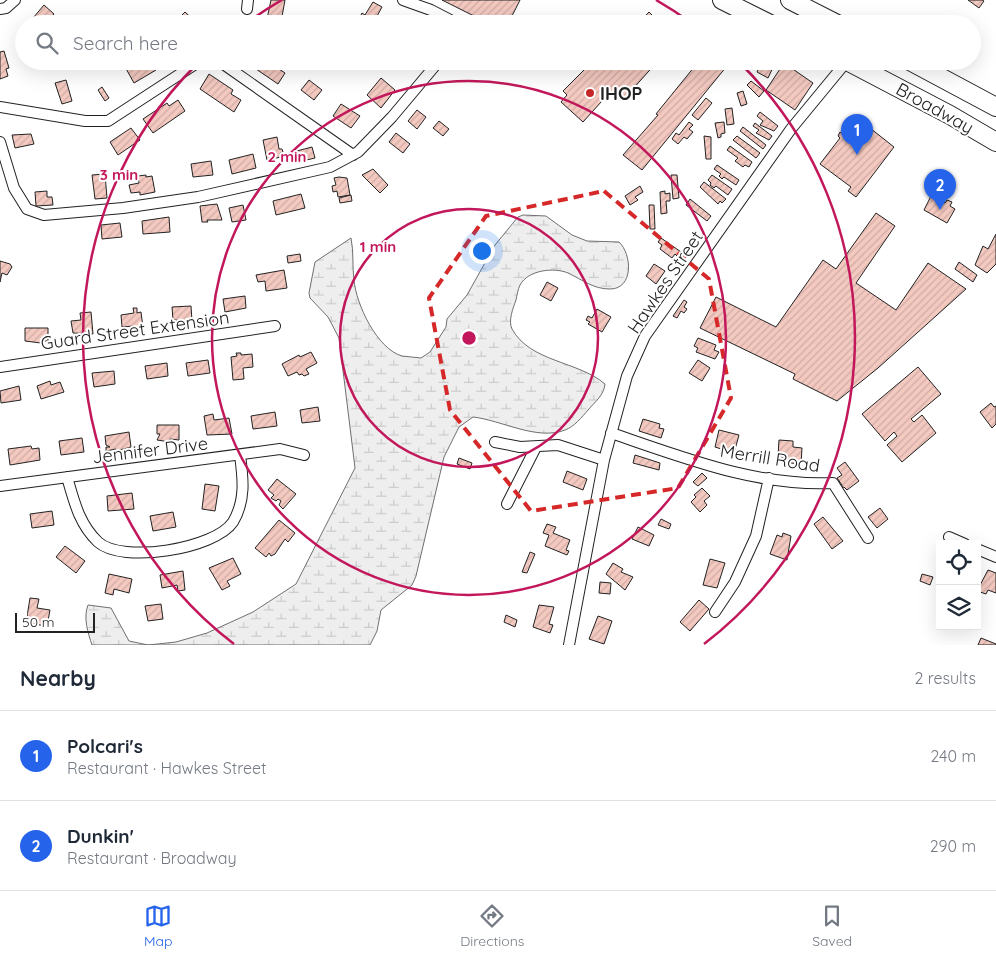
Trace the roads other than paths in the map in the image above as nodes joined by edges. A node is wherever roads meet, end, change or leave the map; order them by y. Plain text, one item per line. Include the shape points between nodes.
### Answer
1 (15, 0) edge
2 (403, 0) edge
3 (722, 0) edge
4 (790, 0) edge
5 (0, 9) edge
6 (440, 15) edge
7 (752, 15) edge
8 (819, 15) edge
9 (186, 70) edge
10 (231, 70) edge
11 (431, 70) edge
12 (840, 70) edge
13 (864, 70) edge
14 (926, 70) edge
15 (0, 107) edge
16 (996, 108) edge
17 (0, 142) edge
18 (996, 142) edge
19 (354, 155) junction
20 (275, 326) dead end
21 (0, 367) edge
22 (611, 433) junction
23 (495, 442) dead end
24 (536, 447) junction
25 (240, 455) junction
26 (304, 455) dead end
27 (604, 460) junction
28 (67, 477) junction
29 (769, 478) junction
30 (0, 486) edge
31 (507, 504) dead end
32 (949, 537) dead end
33 (868, 538) dead end
34 (956, 540) edge
35 (981, 550) edge
36 (996, 556) edge
37 (715, 612) dead end
38 (568, 645) edge

1 - 5 street
2 - 6 street
3 - 7 highway
4 - 8 highway
9 - 15 street via 108,121 85,121
10 - 19 street
11 - 19 street
12 - 22 street, Hawkes Street via 791,129 645,336 627,376
13 - 18 highway, Broadway
14 - 16 highway, Broadway
17 - 19 street via 14,188 27,209 44,215 198,197 330,168
20 - 21 street, Guard Street Extension
22 - 27 street, Hawkes Street
22 - 29 street, Merrill Road via 728,471
23 - 24 street
24 - 27 street via 558,445
24 - 31 street
25 - 26 street, Jennifer Drive via 280,449
25 - 28 street, Jennifer Drive
25 - 28 street via 244,491 232,522 209,540 173,549 131,554 99,543 80,519
27 - 38 street, Hawkes Street
28 - 30 street, Jennifer Drive
29 - 33 street, Merrill Road via 832,483
29 - 37 street via 756,536 735,582
32 - 34 street
35 - 36 street

